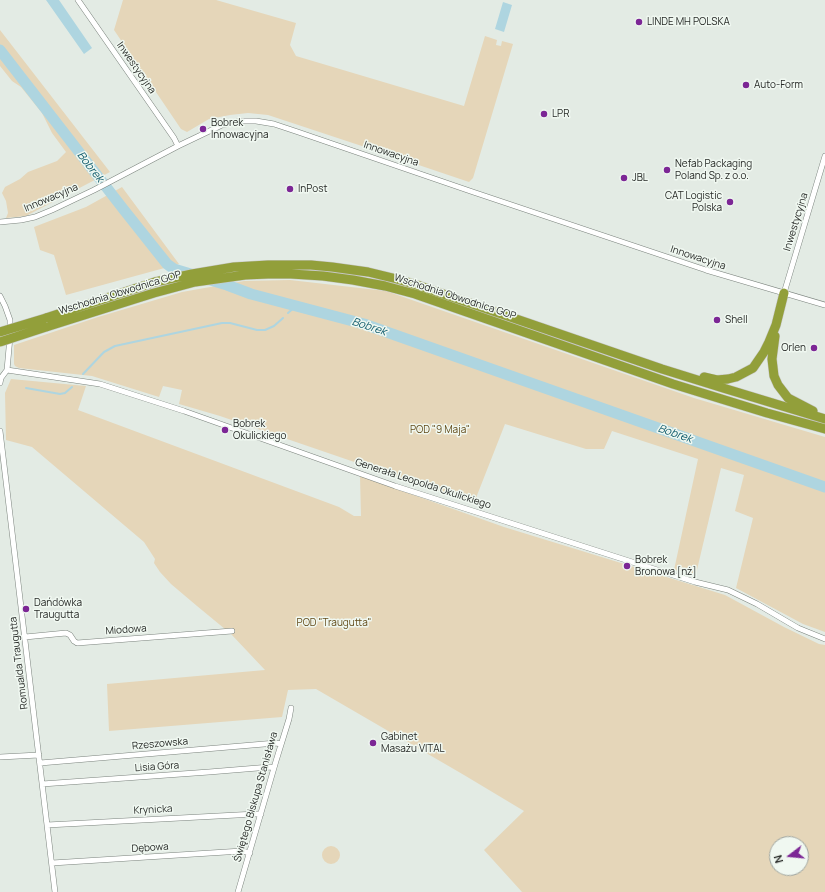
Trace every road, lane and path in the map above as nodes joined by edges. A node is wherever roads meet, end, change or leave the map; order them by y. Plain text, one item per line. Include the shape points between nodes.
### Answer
1 (78, 0) edge
2 (178, 146) junction
3 (825, 156) edge
4 (0, 222) edge
5 (784, 293) junction
6 (0, 296) edge
7 (825, 305) edge
8 (46, 323) junction
9 (776, 324) junction
10 (0, 332) edge
11 (0, 342) edge
12 (662, 369) junction
13 (7, 370) junction
14 (0, 383) edge
15 (825, 418) edge
16 (825, 429) edge
17 (0, 431) edge
18 (232, 631) dead end
19 (25, 637) junction
20 (825, 639) edge
21 (291, 708) dead end
22 (281, 744) junction
23 (39, 755) junction
24 (0, 757) edge
25 (40, 763) junction
26 (274, 768) junction
27 (42, 784) junction
28 (261, 814) junction
29 (47, 825) junction
30 (250, 853) junction
31 (52, 863) junction
32 (55, 892) edge
33 (238, 892) edge

1 - 2 street, Inwestycyjna
2 - 4 street, Innowacyjna via 52,210 35,217
2 - 5 street, Innowacyjna via 222,125 249,121 265,122 706,270
3 - 5 street, Inwestycyjna
5 - 7 street, Innowacyjna
5 - 9 highway
6 - 13 street via 10,320
8 - 10 highway, Wschodnia Obwodnica GOP, bridge
8 - 11 highway, Wschodnia Obwodnica GOP, bridge
8 - 12 highway, Wschodnia Obwodnica GOP via 155,282 234,267 311,265 368,272 397,279
8 - 16 highway, Wschodnia Obwodnica GOP via 195,282 245,275 291,274 353,280 415,294 673,384
9 - 12 highway via 764,352 753,368 736,377 717,380
9 - 15 highway via 772,359 778,385 788,398
12 - 15 highway, Wschodnia Obwodnica GOP
13 - 14 street
13 - 20 street, Generała Leopolda Okulickiego via 100,384 184,411 395,486 695,582 728,590 798,628
17 - 19 street, Romualda Traugutta
18 - 19 street, Miodowa via 77,643 66,633
19 - 23 street, Romualda Traugutta
21 - 22 street, Świętego Biskupa Stanisława
22 - 25 street, Rzeszowska
22 - 26 street, Świętego Biskupa Stanisława
23 - 24 street
23 - 25 street, Romualda Traugutta
25 - 27 street, Romualda Traugutta
26 - 27 street, Lisia Góra
26 - 28 street, Świętego Biskupa Stanisława
27 - 29 street, Romualda Traugutta
28 - 29 street, Krynicka
28 - 30 street, Świętego Biskupa Stanisława
29 - 31 street, Romualda Traugutta
30 - 31 street, Dębowa via 242,851
30 - 33 street, Świętego Biskupa Stanisława
31 - 32 street, Romualda Traugutta

